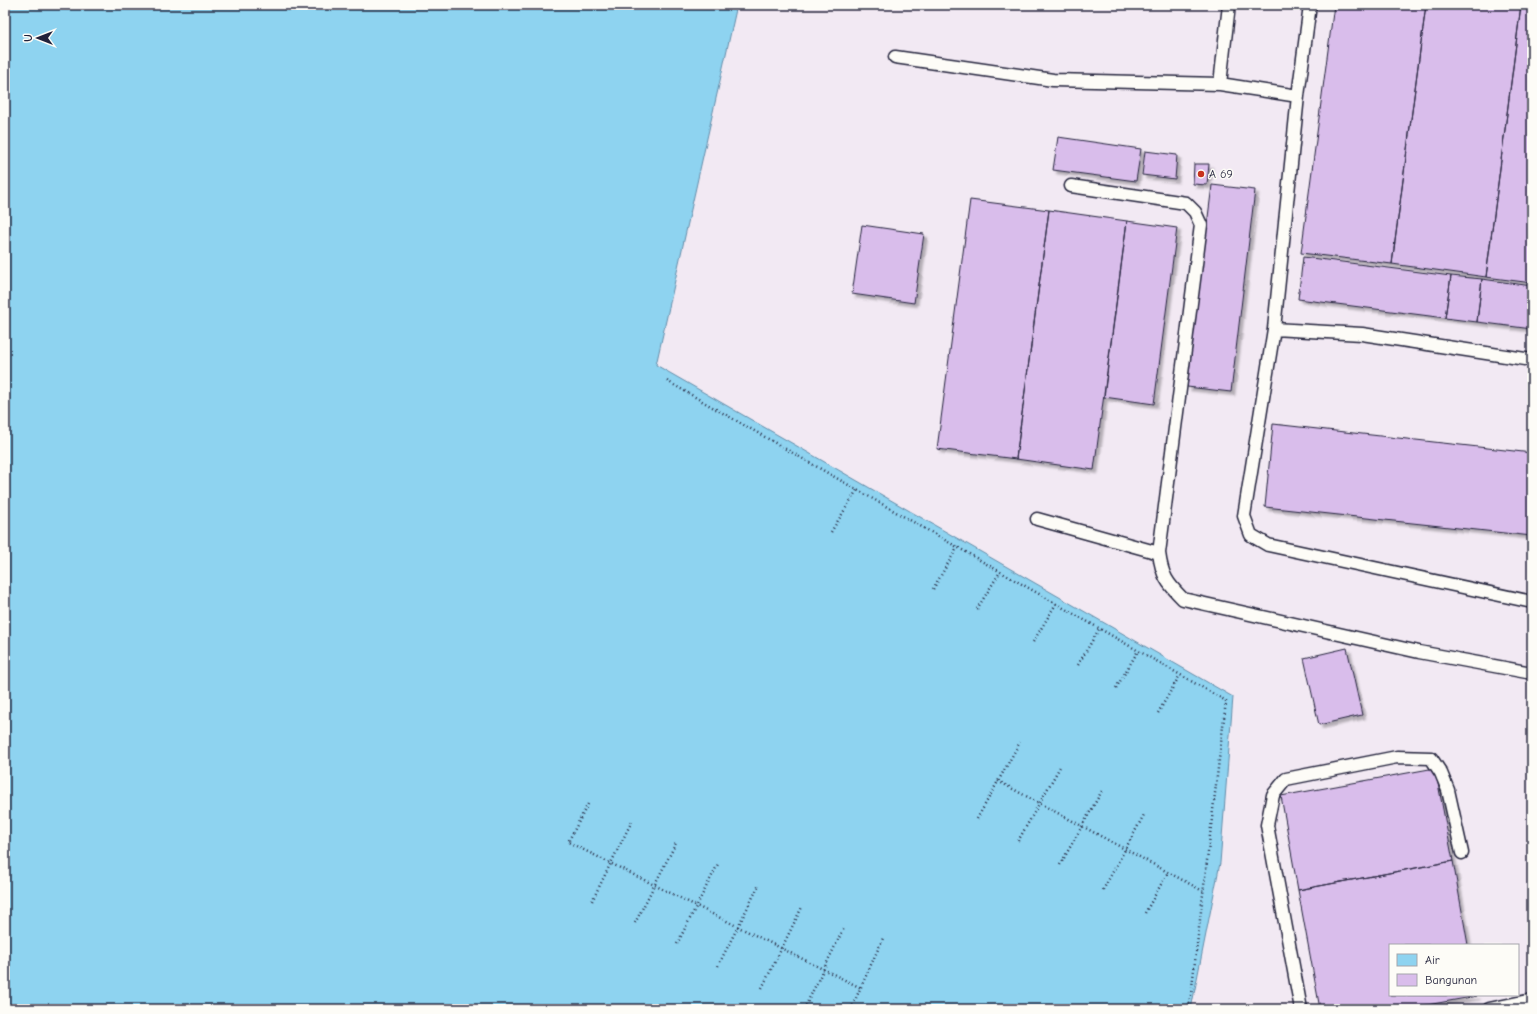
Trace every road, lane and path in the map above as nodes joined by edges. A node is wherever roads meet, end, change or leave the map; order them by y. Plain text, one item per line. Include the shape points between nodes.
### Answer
1 (1230, 5) edge
2 (1310, 5) edge
3 (895, 57) dead end
4 (1220, 84) junction
5 (1298, 96) junction
6 (1071, 186) dead end
7 (1274, 329) junction
8 (1532, 360) edge
9 (667, 381) dead end
10 (857, 490) junction
11 (1036, 519) dead end
12 (831, 532) dead end
13 (957, 548) junction
14 (1159, 553) junction
15 (1000, 572) junction
16 (933, 589) dead end
17 (1532, 602) edge
18 (1056, 604) junction
19 (977, 609) dead end
20 (1099, 629) junction
21 (1033, 642) dead end
22 (1138, 651) junction
23 (1078, 665) dead end
24 (1532, 673) edge
25 (1180, 675) junction
26 (1116, 688) dead end
27 (1158, 713) dead end
28 (1020, 742) dead end
29 (1061, 765) dead end
30 (998, 781) junction
31 (1103, 789) dead end
32 (1040, 803) junction
33 (588, 804) dead end
34 (1145, 813) dead end
35 (977, 819) dead end
36 (632, 821) dead end
37 (1082, 826) junction
38 (1018, 842) dead end
39 (676, 843) dead end
40 (1125, 849) junction
41 (1462, 853) dead end
42 (611, 864) junction
43 (718, 864) dead end
44 (1060, 865) dead end
45 (1168, 872) junction
46 (654, 885) junction
47 (759, 885) dead end
48 (1103, 890) dead end
49 (1203, 891) junction
50 (592, 901) dead end
51 (696, 906) junction
52 (802, 907) dead end
53 (1145, 913) dead end
54 (635, 923) dead end
55 (738, 927) junction
56 (844, 928) dead end
57 (884, 936) dead end
58 (677, 944) dead end
59 (782, 948) junction
60 (718, 966) dead end
61 (823, 969) junction
62 (762, 988) dead end
63 (861, 988) junction
64 (1532, 1000) edge
65 (804, 1009) edge
66 (851, 1009) edge
67 (1187, 1009) edge
68 (1301, 1009) edge
69 (1489, 1009) edge

1 - 4 lane
2 - 5 lane
3 - 4 lane via 1053,80
4 - 5 lane
5 - 7 lane
6 - 14 lane via 1186,203 1195,212 1201,225
7 - 8 lane via 1362,334
7 - 17 lane via 1244,516 1251,535 1268,545
9 - 10 path
10 - 12 path
10 - 13 path
11 - 14 lane
13 - 15 path
13 - 16 path
14 - 24 lane via 1161,569 1169,585 1183,599 1420,652
15 - 18 path
15 - 19 path
18 - 20 path
18 - 21 path
20 - 22 path
20 - 23 path
22 - 25 path
22 - 26 path
25 - 27 path
25 - 49 path via 1226,701
28 - 30 path
29 - 32 path
30 - 32 path
30 - 35 path
31 - 37 path
32 - 37 path
32 - 38 path
33 - 42 path via 568,842
34 - 40 path
36 - 42 path
37 - 40 path
37 - 44 path
39 - 46 path
40 - 45 path
40 - 48 path
41 - 68 lane via 1448,790 1431,758 1397,757 1286,779 1272,795 1267,825
42 - 46 path
42 - 50 path
43 - 51 path
45 - 49 path
45 - 53 path
46 - 51 path
46 - 54 path
47 - 55 path
49 - 67 path via 1191,995
51 - 55 path
51 - 58 path
52 - 59 path
55 - 59 path
55 - 60 path
56 - 61 path
57 - 63 path
59 - 61 path
59 - 62 path
61 - 63 path
61 - 65 path
63 - 66 path
64 - 69 lane

